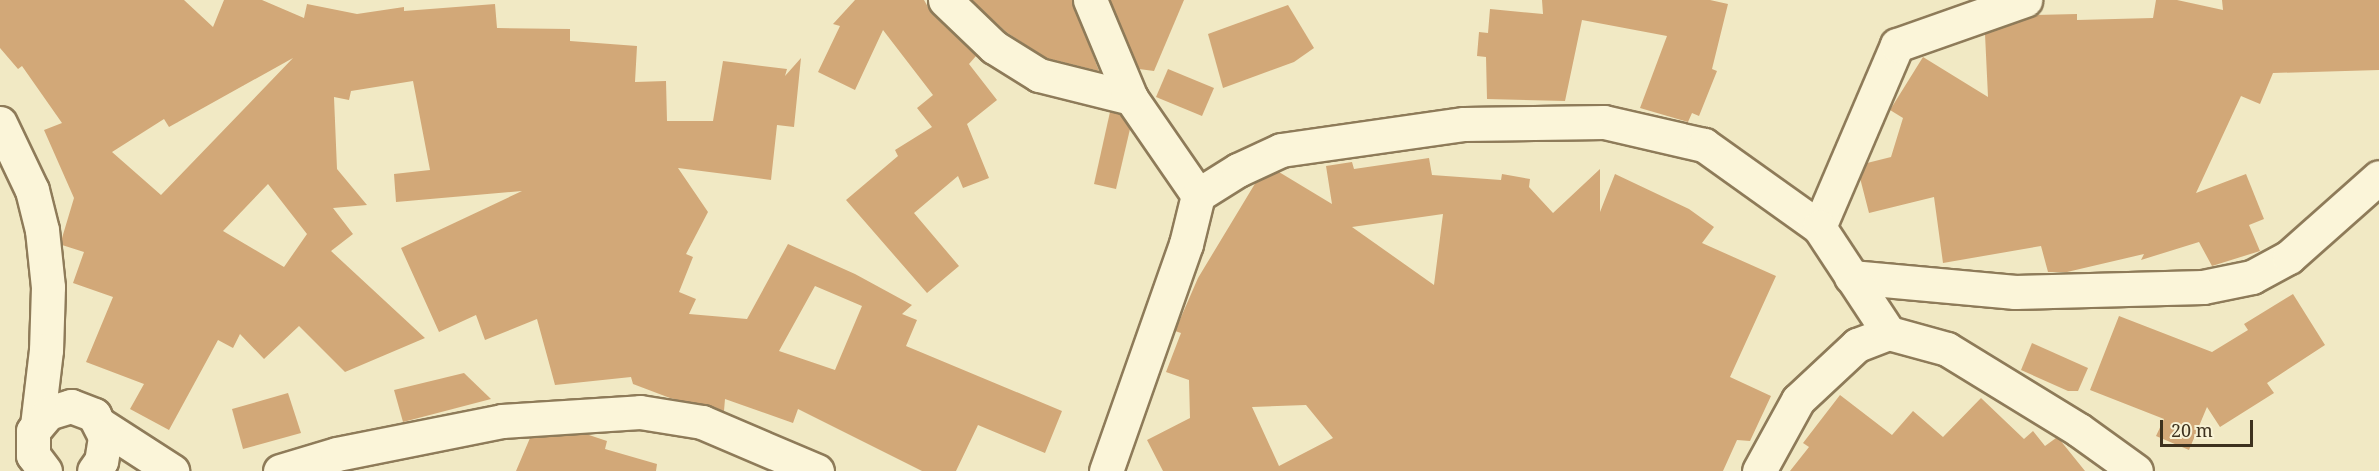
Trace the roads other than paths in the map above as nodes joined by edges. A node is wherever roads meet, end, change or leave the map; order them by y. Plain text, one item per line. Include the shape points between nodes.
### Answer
1 (945, 0) edge
2 (1090, 0) edge
3 (2025, 0) edge
4 (1131, 98) junction
5 (0, 123) edge
6 (2379, 177) edge
7 (1198, 195) junction
8 (1819, 227) junction
9 (1851, 277) junction
10 (1889, 333) junction
11 (46, 350) junction
12 (92, 417) junction
13 (37, 425) junction
14 (37, 469) edge
15 (94, 471) edge
16 (172, 471) edge
17 (280, 471) edge
18 (817, 471) edge
19 (1106, 471) edge
20 (1759, 471) edge
21 (2136, 471) edge

1 - 4 street via 994,47 1039,75
2 - 4 street
3 - 8 street via 1897,45
4 - 7 street
5 - 11 street via 32,190 42,230 48,287
6 - 9 street via 2289,257 2252,277 2203,287 2015,292
7 - 8 street via 1281,150 1464,124 1604,122 1704,145
7 - 19 street via 1186,244
8 - 9 street
9 - 10 street
10 - 20 street via 1857,345 1798,400
10 - 21 street via 1947,349 2079,430
11 - 12 street via 64,388
11 - 13 street
12 - 13 street via 59,407
12 - 15 street via 105,449
12 - 16 street
13 - 14 street via 31,443
17 - 18 street via 337,454 502,421 640,412 702,422

